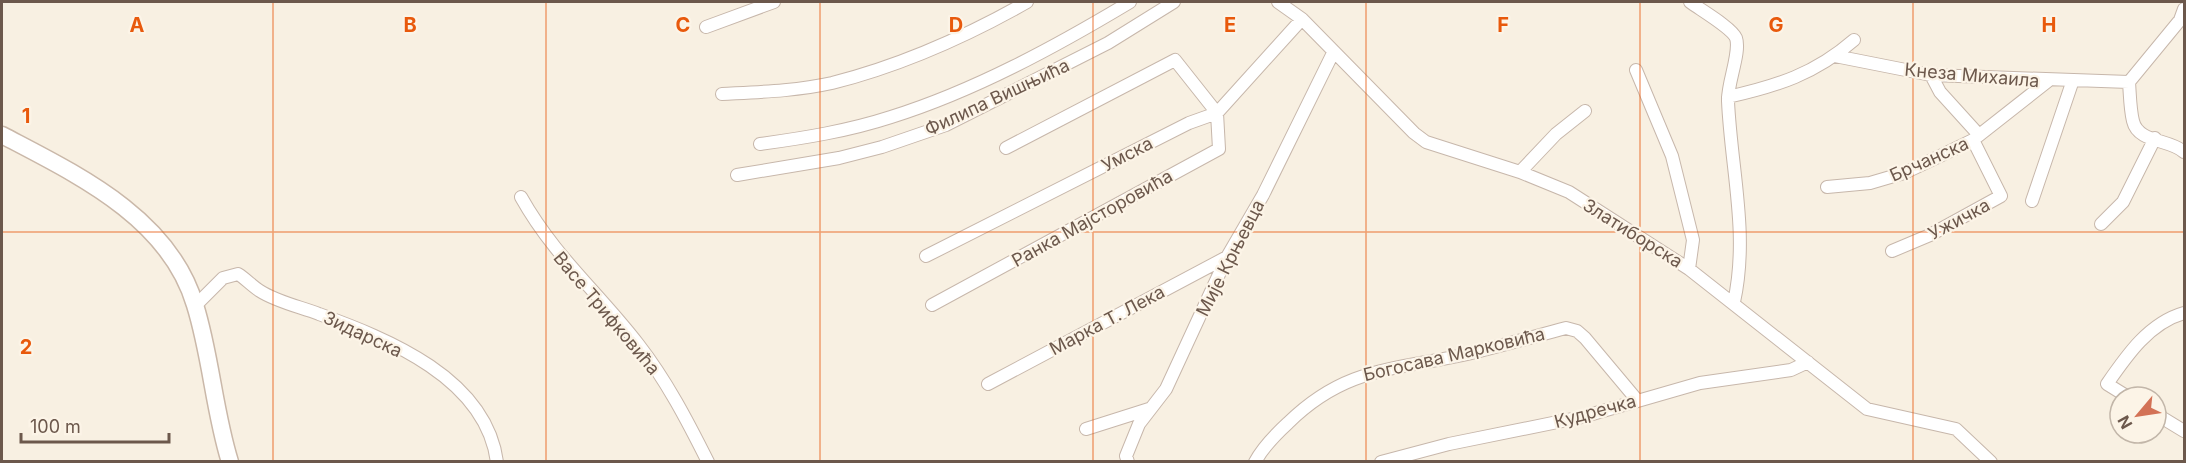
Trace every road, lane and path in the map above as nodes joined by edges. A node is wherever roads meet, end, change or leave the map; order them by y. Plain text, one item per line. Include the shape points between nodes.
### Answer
1 (774, 2) edge
2 (1027, 2) edge
3 (1130, 2) edge
4 (1174, 2) edge
5 (1278, 2) edge
6 (1693, 2) edge
7 (2183, 15) edge
8 (1302, 19) junction
9 (706, 27) dead end
10 (1854, 40) dead end
11 (1333, 53) junction
12 (1835, 56) junction
13 (1636, 70) dead end
14 (1931, 75) junction
15 (2073, 80) junction
16 (2048, 81) junction
17 (2129, 82) junction
18 (722, 94) dead end
19 (1728, 98) junction
20 (1585, 111) dead end
21 (1217, 113) junction
22 (2, 135) edge
23 (1976, 138) junction
24 (2155, 138) junction
25 (760, 144) dead end
26 (1006, 148) dead end
27 (2184, 152) edge
28 (1520, 172) junction
29 (737, 175) dead end
30 (1827, 187) dead end
31 (521, 197) dead end
32 (2032, 201) dead end
33 (2102, 224) dead end
34 (1892, 251) dead end
35 (926, 256) dead end
36 (1227, 257) junction
37 (1689, 268) junction
38 (1734, 302) junction
39 (195, 305) junction
40 (932, 305) dead end
41 (2184, 313) edge
42 (1808, 362) junction
43 (988, 384) dead end
44 (2109, 385) edge
45 (1637, 400) junction
46 (1149, 409) junction
47 (2168, 421) edge
48 (1086, 429) dead end
49 (2184, 431) edge
50 (230, 462) edge
51 (496, 462) edge
52 (708, 462) edge
53 (1128, 462) edge
54 (1256, 462) edge
55 (1381, 462) edge
56 (1991, 462) edge

1 - 9 street
2 - 18 street via 952,39 863,74 798,89
3 - 25 street via 1013,65 892,117 836,132
4 - 29 street, Филипа Вишњића via 1098,48 946,125 861,153
5 - 8 street, Златиборска
6 - 19 street via 1734,33 1738,42
7 - 17 street
8 - 11 street, Златиборска
8 - 21 street, Умска
10 - 12 street
11 - 28 street, Златиборска via 1426,142
11 - 36 street, Мије Крњевца via 1263,195
12 - 14 street, Кнеза Михаила
12 - 19 street via 1778,86
13 - 37 street via 1672,156 1693,240
14 - 16 street, Кнеза Михаила
14 - 23 street
15 - 16 street, Кнеза Михаила
15 - 17 street, Кнеза Михаила
15 - 32 street
16 - 23 street, Брчанска
17 - 24 street via 2133,122 2144,136
19 - 38 street via 1741,235 1740,275
20 - 28 street via 1556,134
21 - 26 street via 1175,60
21 - 35 street, Умска via 1189,123
21 - 40 street, Ранка Мајсторовића via 1219,149
22 - 39 street via 91,182 132,214 170,256 185,278
23 - 30 street, Брчанска via 1904,173 1870,183
23 - 34 street, Ужичка via 2001,196
24 - 27 street
24 - 33 street via 2123,202
28 - 37 street, Златиборска via 1569,192
31 - 52 street, Васе Трифковића via 558,254 638,343 679,404
36 - 43 street, Марка Т. Лека
36 - 46 street, Мије Крњевца via 1166,389
37 - 38 street, Златиборска
38 - 42 street, Златиборска
39 - 50 street
39 - 51 street, Зидарска via 223,278 238,274 260,291 351,326 428,365 472,405 490,438
41 - 44 street via 2169,317 2147,333
42 - 45 street, Кудречка via 1791,370 1700,383
42 - 56 street, Златиборска via 1867,409 1956,429
45 - 54 street, Богосава Марковића via 1577,331 1566,327 1464,354 1383,369 1336,385 1307,404 1276,434
45 - 55 street, Кудречка via 1582,417
46 - 48 street
46 - 53 street, Мије Крњевца via 1126,456
47 - 49 street

